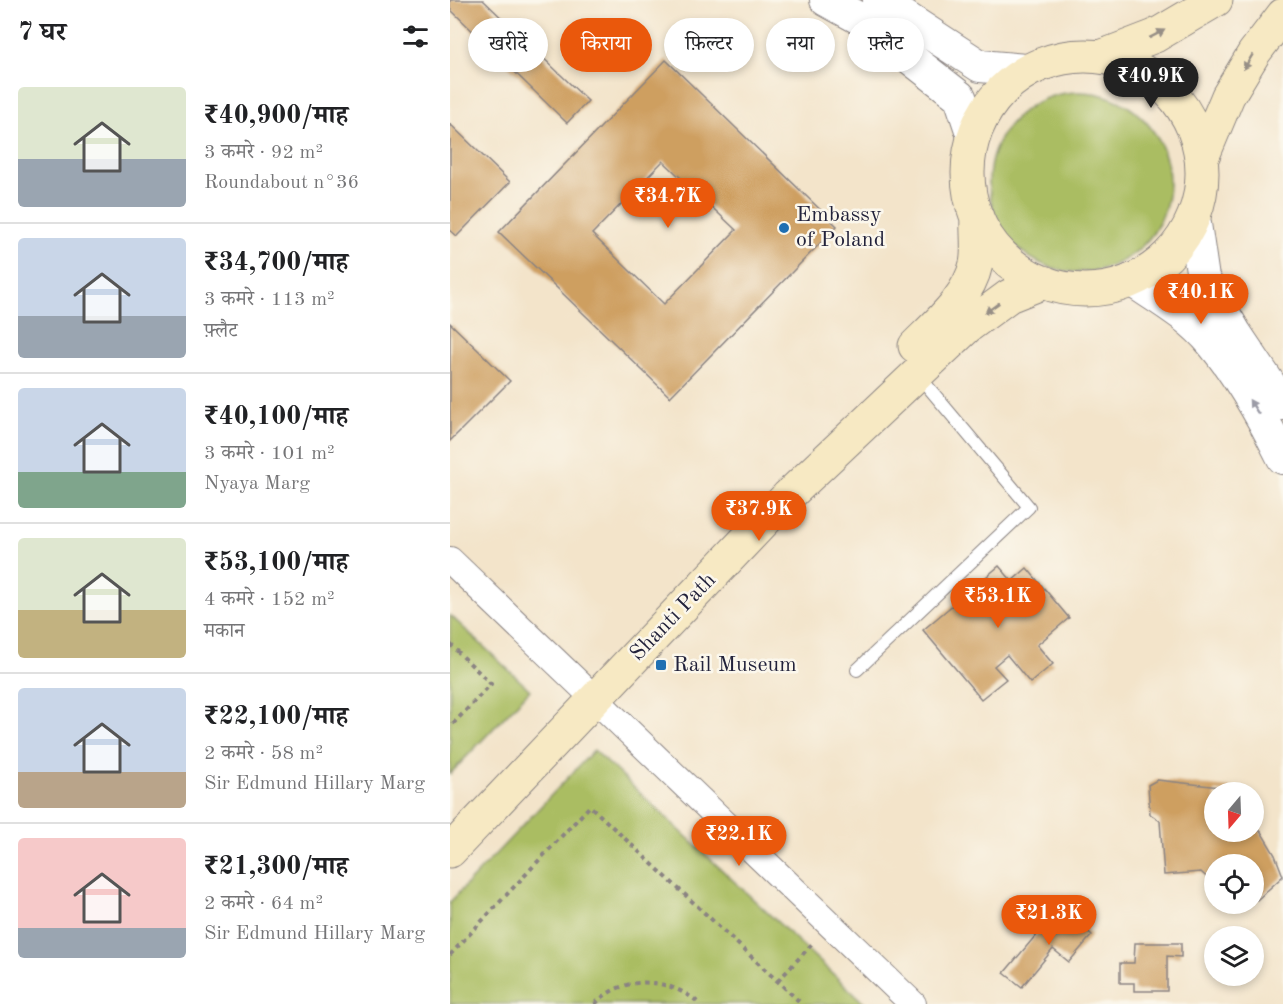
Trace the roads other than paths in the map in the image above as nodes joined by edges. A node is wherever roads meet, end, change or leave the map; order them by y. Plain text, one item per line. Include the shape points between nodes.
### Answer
1 (826, 0) edge
2 (879, 0) edge
3 (1216, 0) edge
4 (1283, 15) edge
5 (1103, 57) junction
6 (1026, 70) junction
7 (973, 136) junction
8 (1202, 158) junction
9 (977, 217) junction
10 (1194, 217) junction
11 (1131, 280) junction
12 (1044, 282) junction
13 (917, 374) junction
14 (1283, 404) edge
15 (1283, 458) edge
16 (450, 560) edge
17 (857, 670) dead end
18 (589, 692) junction
19 (450, 825) edge
20 (450, 851) edge
21 (913, 1004) edge

1 - 7 street via 859,18 960,97
2 - 6 street via 980,66
5 -> 3 main road via 1155,36
4 -> 8 main road via 1228,96
5 - 6 main road
5 - 8 main road via 1124,62 1162,83 1189,117
6 - 7 main road via 993,98
7 - 9 main road via 969,191
8 - 10 main road via 1202,188
9 - 12 main road via 993,245 1008,260
9 - 18 main road, Shanti Path via 976,264 949,312
10 - 11 main road via 1168,255
10 - 14 street via 1203,278
11 - 12 main road via 1088,289
15 -> 11 street via 1269,429 1212,342 1182,314
12 -> 13 main road, Shanti Path via 991,308
13 - 17 lane via 1029,507
13 - 18 main road, Shanti Path
16 - 18 street
18 - 19 main road, Shanti Path
18 - 20 main road, Shanti Path
18 - 21 street

